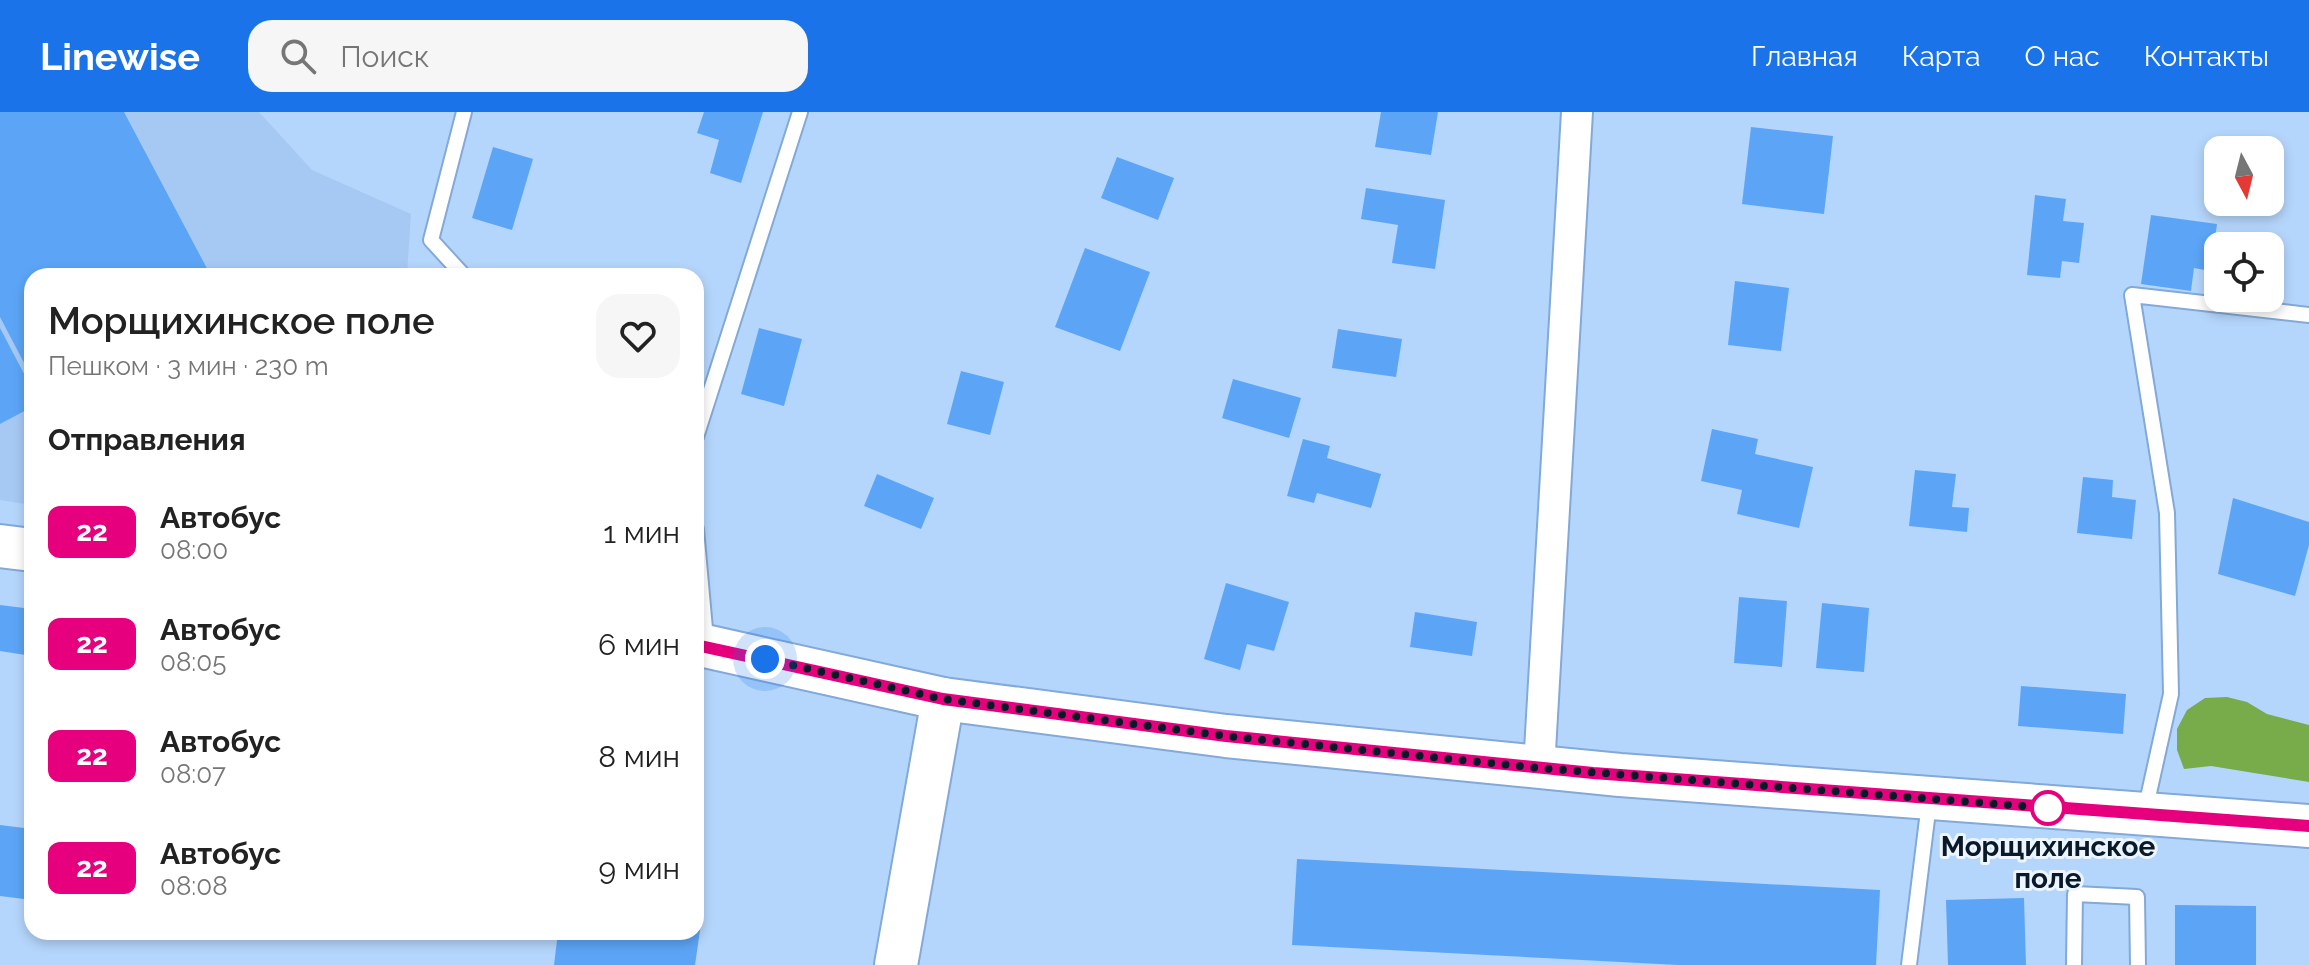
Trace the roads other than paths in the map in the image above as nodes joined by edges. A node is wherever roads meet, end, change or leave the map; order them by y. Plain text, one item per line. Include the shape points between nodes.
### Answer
1 (464, 112) edge
2 (800, 112) edge
3 (1577, 112) edge
4 (457, 268) edge
5 (2309, 315) edge
6 (704, 412) edge
7 (0, 546) edge
8 (24, 549) edge
9 (704, 646) edge
10 (943, 699) junction
11 (1539, 768) junction
12 (1930, 799) junction
13 (2144, 815) junction
14 (2309, 826) edge
15 (896, 965) edge
16 (1909, 965) edge
17 (2074, 965) edge
18 (2138, 965) edge

1 - 4 lane via 431,240
2 - 6 lane
3 - 11 street
5 - 13 lane via 2132,295 2168,528 2171,694
7 - 8 street
9 - 10 street
10 - 11 street via 1226,736
10 - 15 street
11 - 12 street
12 - 13 street
12 - 16 lane
13 - 14 street
17 - 18 lane via 2075,894 2137,897

